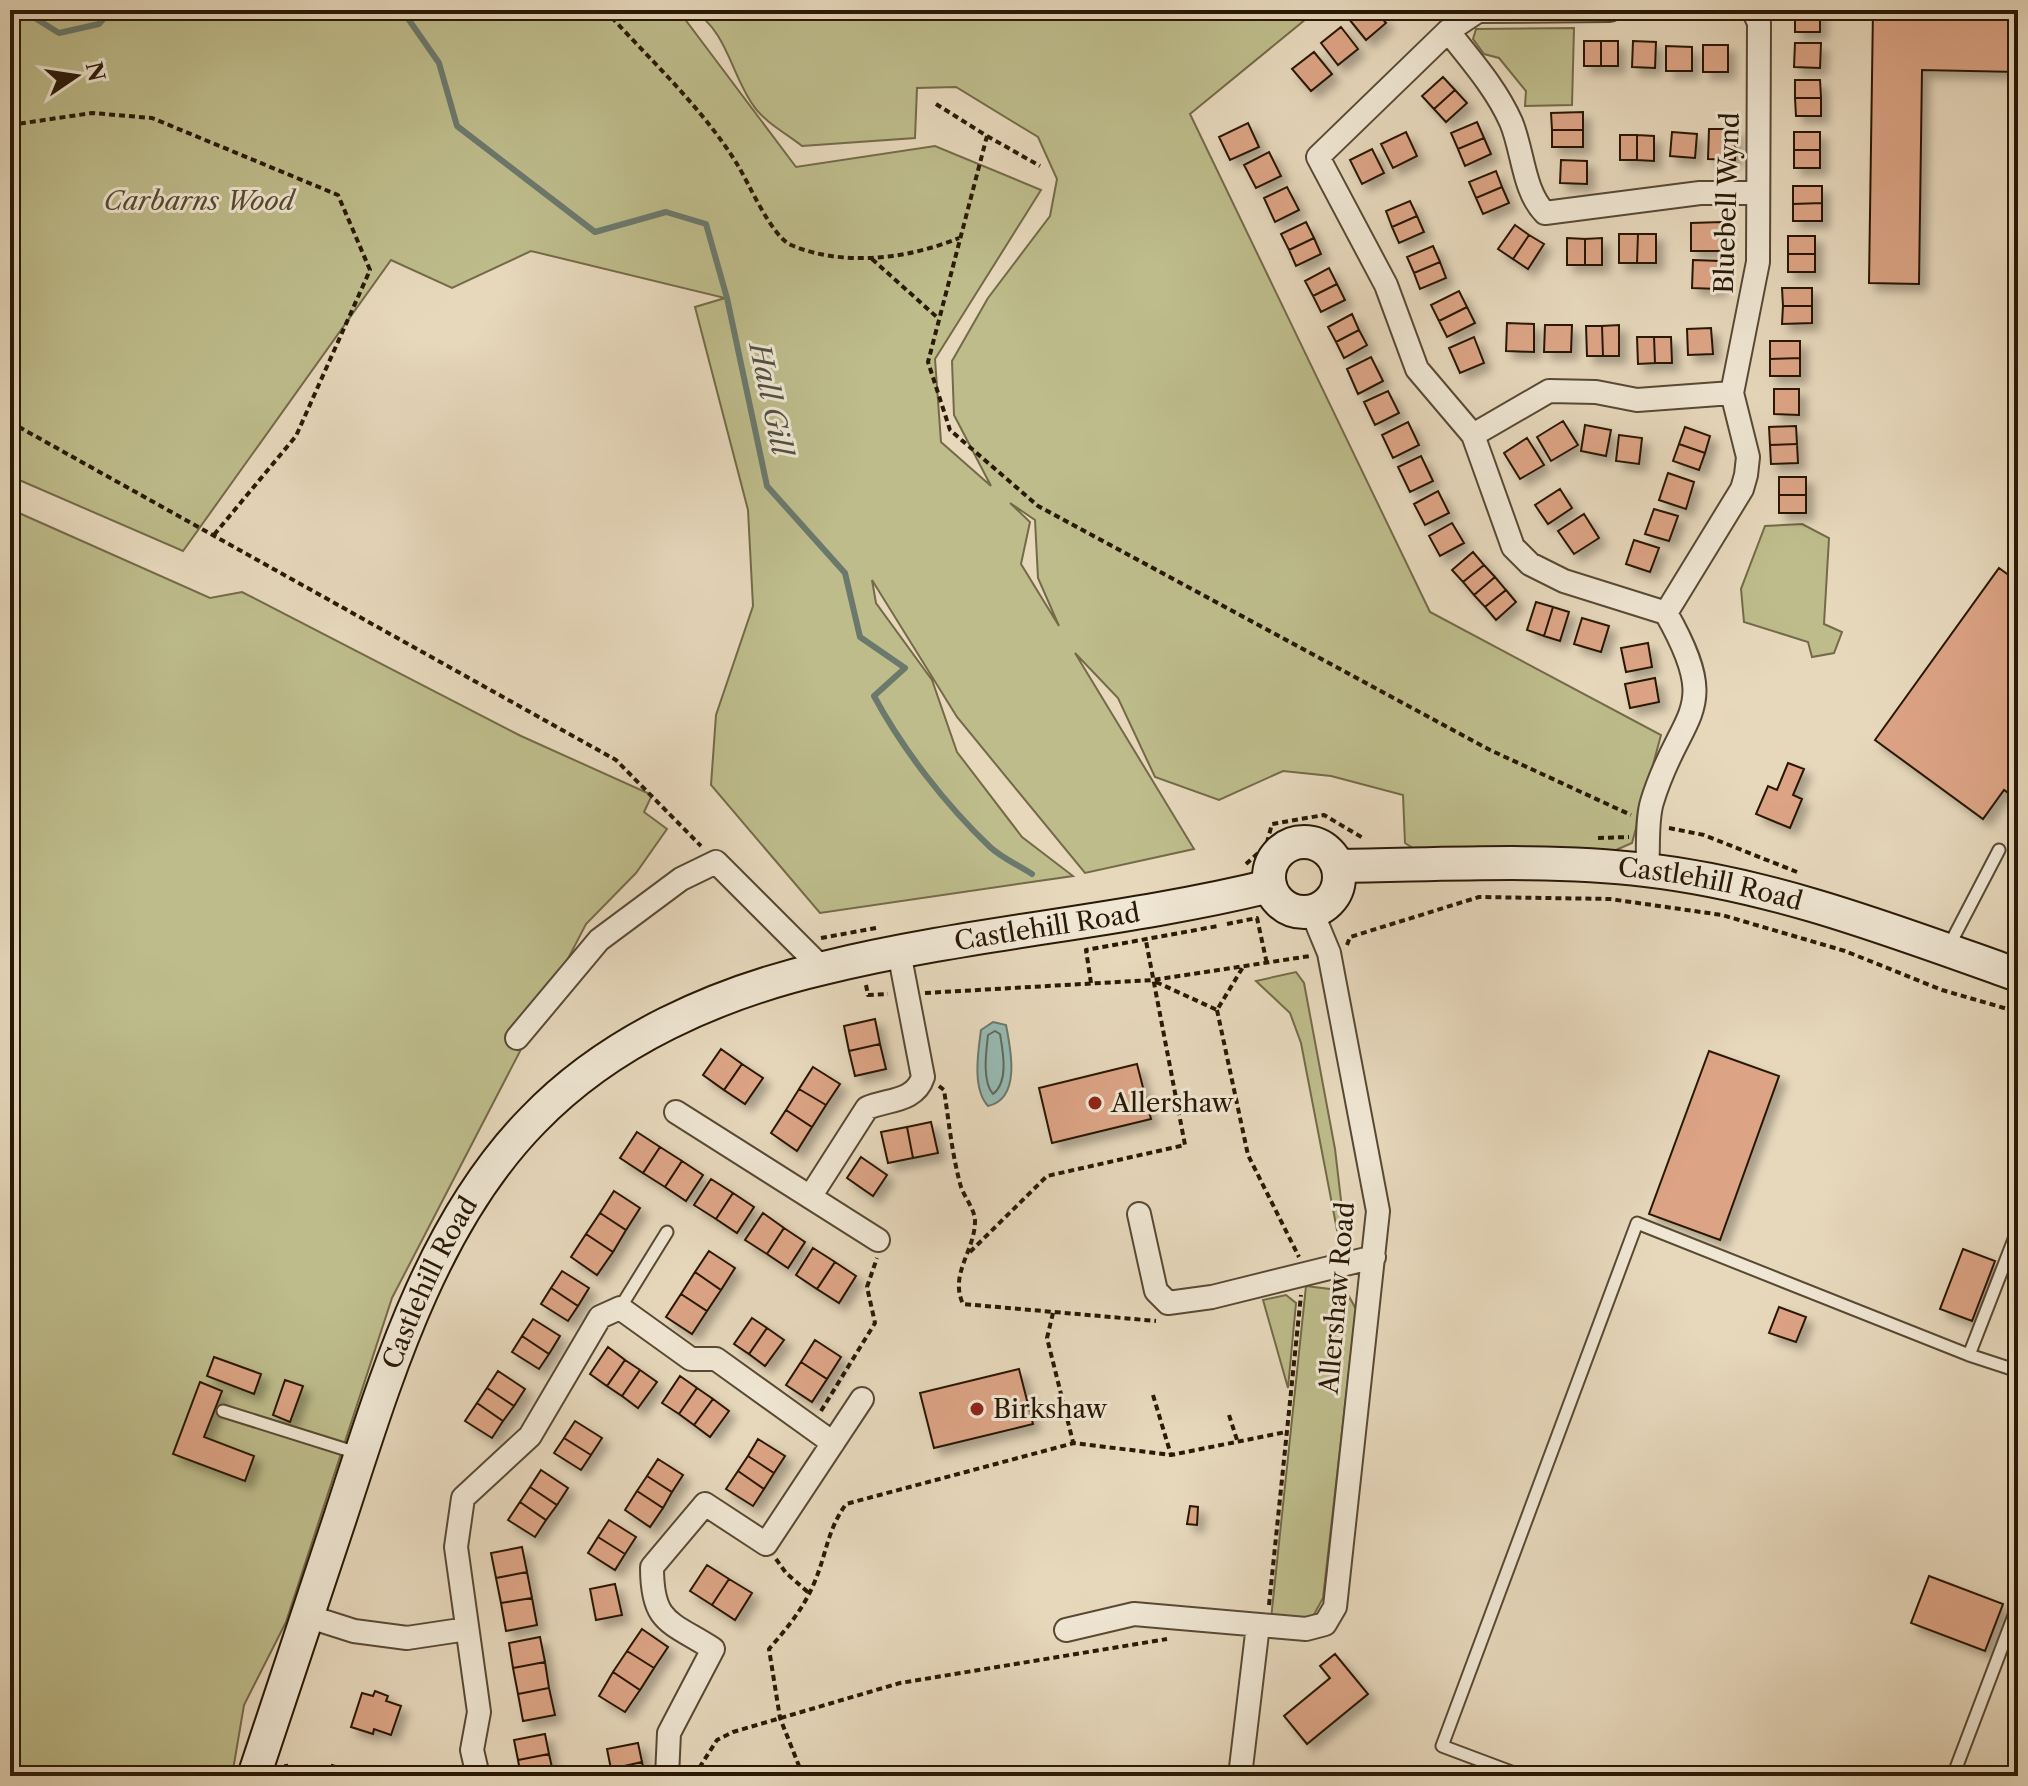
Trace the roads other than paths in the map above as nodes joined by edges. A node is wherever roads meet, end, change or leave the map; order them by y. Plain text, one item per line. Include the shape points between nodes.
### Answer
1 (1610, 10) edge
2 (1753, 10) edge
3 (1448, 31) junction
4 (1757, 193) junction
5 (1732, 393) junction
6 (1473, 435) junction
7 (1666, 613) junction
8 (1999, 850) dead end
9 (1647, 870) junction
10 (1270, 886) junction
11 (1328, 891) junction
12 (1946, 950) junction
13 (899, 952) junction
14 (822, 968) junction
15 (2018, 975) edge
16 (517, 1038) dead end
17 (676, 1112) dead end
18 (810, 1197) junction
19 (1139, 1214) dead end
20 (2018, 1229) edge
21 (667, 1232) dead end
22 (878, 1240) road end
23 (1374, 1257) junction
24 (620, 1308) junction
25 (1969, 1355) junction
26 (2018, 1371) edge
27 (862, 1399) dead end
28 (223, 1411) dead end
29 (833, 1443) junction
30 (361, 1454) junction
31 (2018, 1605) edge
32 (307, 1616) junction
33 (1262, 1627) junction
34 (467, 1629) junction
35 (1066, 1630) dead end
36 (254, 1776) edge
37 (478, 1776) edge
38 (667, 1776) edge
39 (1240, 1776) edge
40 (1522, 1776) edge
41 (1953, 1776) edge

1 - 3 street via 1478,11
2 - 4 street, Bluebell Wynd via 1759,23
3 - 4 street via 1510,119 1534,202 1545,213 1700,193
3 - 6 street via 1318,157 1386,285 1417,369
4 - 5 street, Bluebell Wynd via 1754,297
5 - 6 street via 1637,400 1549,391
5 - 7 street, Bluebell Wynd via 1748,457 1742,489
6 - 7 street via 1503,525 1513,547 1530,564 1564,581
7 - 9 street via 1687,650 1695,697 1690,721 1651,804
8 - 12 lane
9 - 11 main road, Castlehill Road via 1543,863 1389,866
9 - 12 main road, Castlehill Road via 1867,919
10 - 11 main road via 1291,910
10 - 11 main road via 1275,858 1290,845 1309,842 1321,846
10 - 13 main road, Castlehill Road via 1202,903
11 - 23 street, Allershaw Road via 1329,953 1378,1211
12 - 15 main road, Castlehill Road
13 - 14 main road, Castlehill Road
13 - 18 street via 923,1077 913,1093 862,1113
14 - 16 street via 716,862 681,879 599,940
14 - 30 main road, Castlehill Road via 731,996 653,1029 579,1077 533,1119 497,1160 415,1306
17 - 18 street
18 - 22 street
19 - 23 street via 1156,1291 1168,1303
20 - 25 lane
21 - 24 lane
23 - 33 street, Allershaw Road via 1335,1607 1325,1624 1306,1629
24 - 29 street via 691,1359 716,1359
24 - 34 street via 600,1317 530,1436 463,1498 456,1547
25 - 26 lane
25 - 40 lane via 1637,1223 1442,1746
27 - 29 street
28 - 30 lane
29 - 38 street via 766,1544 705,1504 652,1567 652,1597 659,1614 713,1649 669,1733
30 - 32 main road, Castlehill Road
31 - 41 lane
32 - 34 street via 354,1631 407,1638
32 - 36 main road, Castlehill Road
33 - 35 street via 1134,1614
33 - 39 street
34 - 37 street via 479,1712 472,1750

